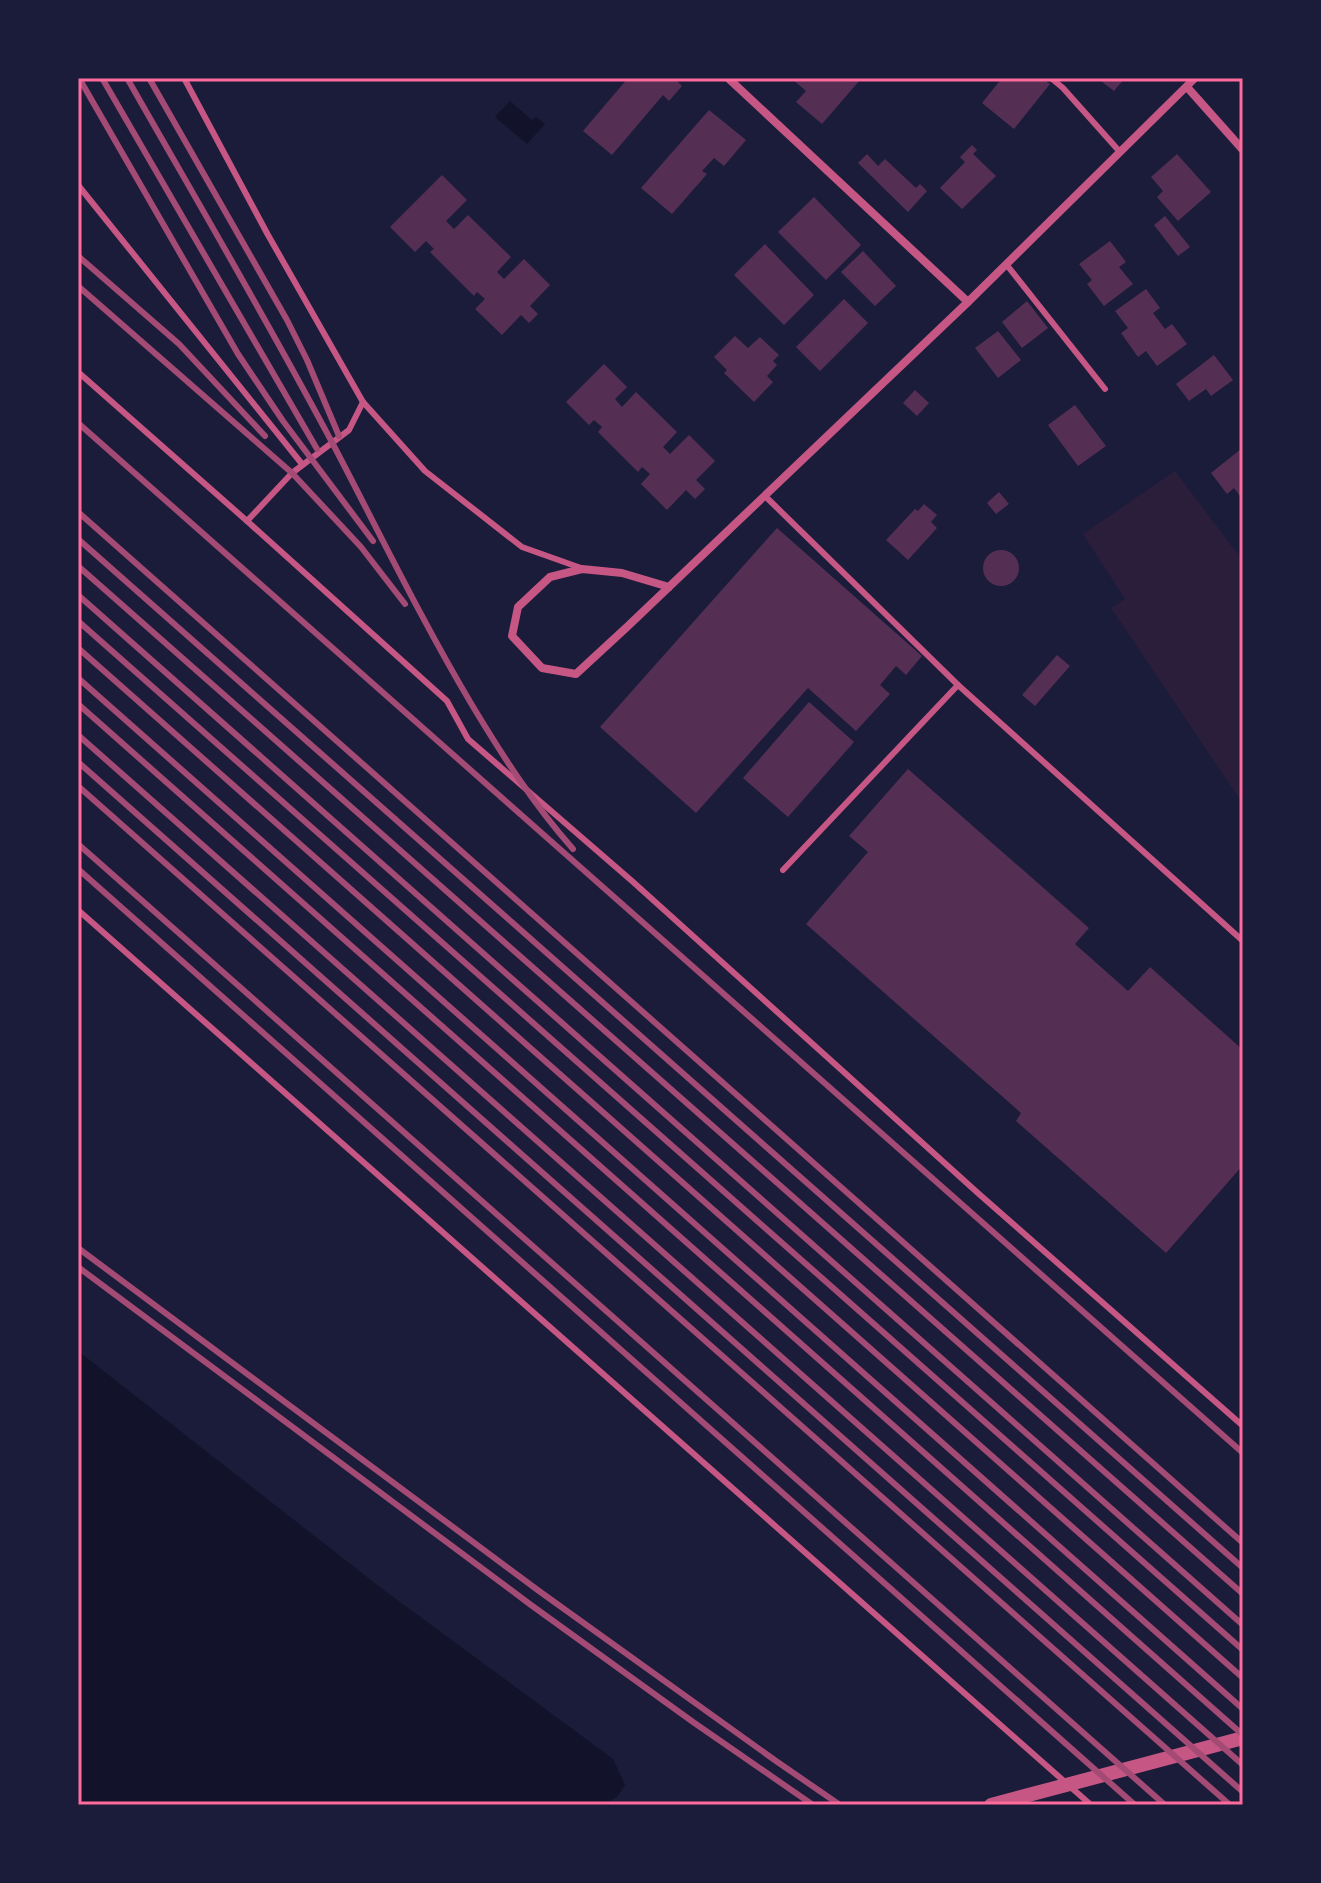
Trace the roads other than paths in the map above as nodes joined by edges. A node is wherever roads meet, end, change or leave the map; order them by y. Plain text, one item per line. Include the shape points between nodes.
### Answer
1 (184, 78) edge
2 (728, 78) edge
3 (1051, 78) edge
4 (1195, 78) edge
5 (1187, 87) junction
6 (1243, 150) edge
7 (1120, 152) junction
8 (78, 185) edge
9 (1006, 264) junction
10 (968, 302) junction
11 (78, 372) edge
12 (1105, 389) dead end
13 (363, 402) junction
14 (302, 464) junction
15 (765, 496) junction
16 (247, 521) junction
17 (582, 569) junction
18 (669, 587) junction
19 (958, 685) junction
20 (783, 870) dead end
21 (78, 910) edge
22 (1243, 941) edge
23 (1243, 1426) edge
24 (1243, 1738) edge
25 (991, 1805) edge
26 (1091, 1805) edge

1 - 13 lane
2 - 10 street
3 - 7 lane
4 - 5 street
5 - 6 street
5 - 7 street
7 - 9 street
8 - 14 lane
9 - 10 street
9 - 12 lane
10 - 15 street
11 - 16 lane
13 - 14 lane via 349,430
13 - 17 lane via 425,471 522,547
14 - 16 lane
15 - 18 street
15 - 19 lane
16 - 23 lane via 447,701 468,739
17 - 18 street via 622,573
17 - 18 street via 550,577 518,607 512,636 542,668 576,674
19 - 20 lane
19 - 22 lane
21 - 26 lane
24 - 25 street

